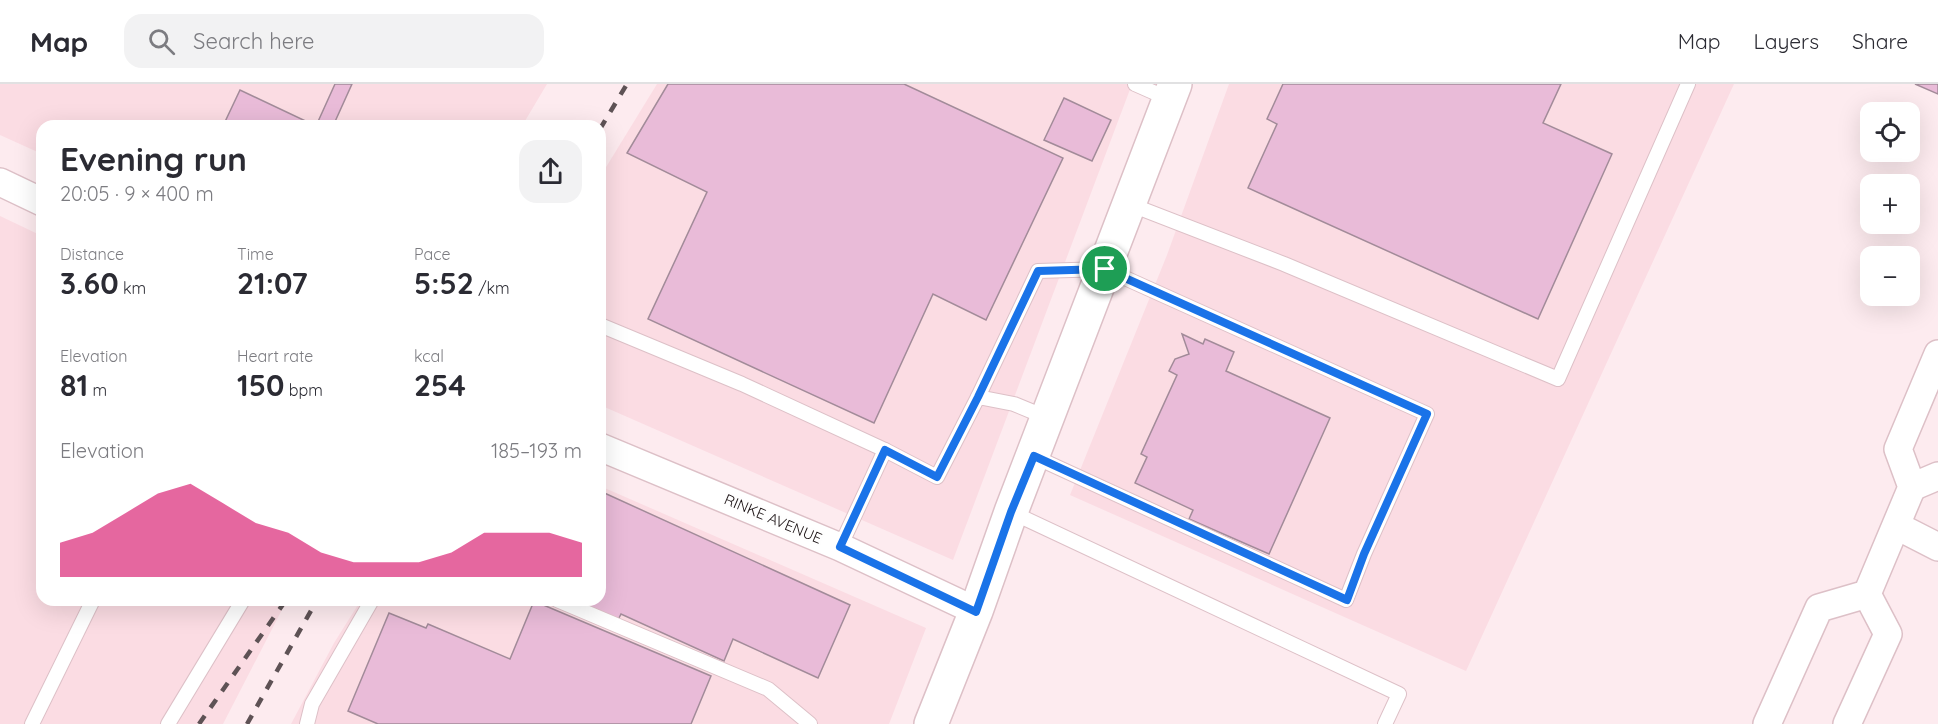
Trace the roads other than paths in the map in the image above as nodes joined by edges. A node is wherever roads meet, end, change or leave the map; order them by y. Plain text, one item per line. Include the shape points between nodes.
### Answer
1 (1135, 84) edge
2 (1688, 84) edge
3 (1172, 92) edge
4 (0, 182) edge
5 (36, 198) edge
6 (1130, 204) junction
7 (1105, 269) junction
8 (606, 327) edge
9 (1938, 354) edge
10 (978, 397) junction
11 (1048, 418) junction
12 (606, 450) edge
13 (885, 450) junction
14 (1034, 456) junction
15 (1938, 476) edge
16 (1912, 487) junction
17 (1011, 512) junction
18 (1897, 525) junction
19 (840, 547) junction
20 (1938, 547) edge
21 (1867, 594) junction
22 (90, 606) edge
23 (239, 606) edge
24 (369, 606) edge
25 (571, 606) edge
26 (976, 612) junction
27 (32, 724) edge
28 (168, 724) edge
29 (307, 724) edge
30 (810, 724) edge
31 (931, 724) edge
32 (1384, 724) edge
33 (1767, 724) edge
34 (1847, 724) edge

1 - 3 lane
2 - 6 lane via 1558,378
3 - 6 street
4 - 5 street
6 - 7 street
7 - 10 lane via 1038,271
7 - 11 street
7 - 14 lane via 1427,414 1347,600
8 - 13 lane
9 - 16 street via 1898,449
10 - 11 lane via 1014,404
10 - 13 lane via 937,477
11 - 14 street
12 - 19 street, RINKE AVENUE
13 - 19 lane
14 - 17 street
15 - 16 street
16 - 18 street
17 - 26 street
17 - 32 lane via 1399,694
18 - 20 street
18 - 21 street
19 - 26 street, RINKE AVENUE
21 - 33 street via 1819,608
21 - 34 street via 1888,634
22 - 27 lane
23 - 28 lane
24 - 29 lane via 312,705
25 - 30 lane via 768,689
26 - 31 street

